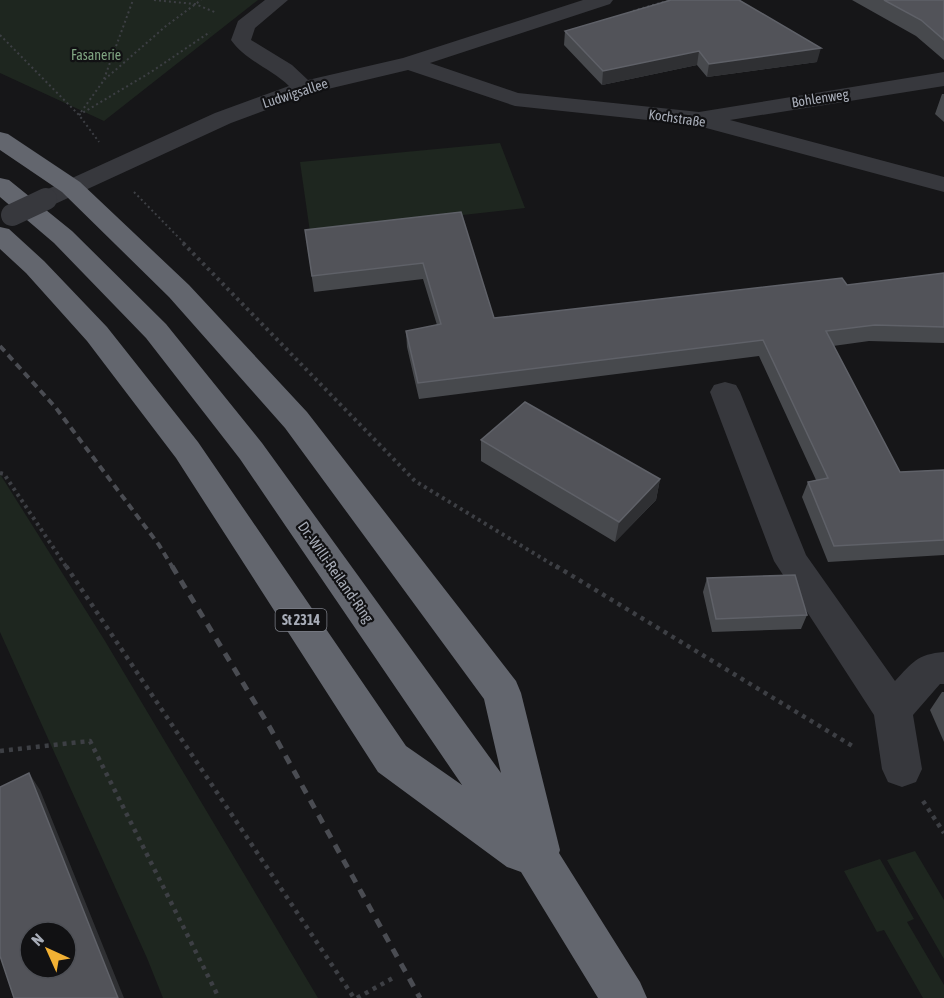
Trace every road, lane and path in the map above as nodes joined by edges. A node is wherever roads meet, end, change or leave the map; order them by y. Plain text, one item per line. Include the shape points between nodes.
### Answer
1 (134, 0) edge
2 (154, 0) edge
3 (194, 0) edge
4 (201, 0) edge
5 (278, 0) edge
6 (603, 0) edge
7 (195, 4) junction
8 (210, 32) dead end
9 (0, 35) edge
10 (408, 63) junction
11 (944, 78) edge
12 (104, 80) junction
13 (304, 88) junction
14 (79, 115) junction
15 (696, 118) junction
16 (0, 139) edge
17 (109, 170) junction
18 (944, 185) edge
19 (59, 193) junction
20 (3, 214) edge
21 (725, 392) dead end
22 (0, 473) edge
23 (944, 668) edge
24 (893, 710) junction
25 (0, 751) edge
26 (902, 769) joint
27 (543, 867) junction
28 (393, 978) dead end
29 (219, 998) edge
30 (356, 998) edge
31 (624, 998) edge

1 - 12 path
2 - 7 path
3 - 7 path
4 - 7 path
5 - 13 street via 245,25 241,40
6 - 10 street, Ludwigsallee
7 - 12 path
8 - 14 path
9 - 14 path
10 - 13 street, Ludwigsallee
10 - 15 street, Kochstraße via 515,99
11 - 15 street, Bohlenweg
12 - 14 path
13 - 17 street, Ludwigsallee via 223,118
15 - 18 street, Kochstraße
16 - 19 highway
17 - 19 street, Ludwigsallee
17 - 26 path via 141,197 416,481 855,747
19 - 20 street, Ludwigsallee, bridge
19 - 27 highway, St 2314 via 179,291 296,420 502,693
20 - 27 highway, St 2314 via 35,267 97,334 188,450 392,759
20 - 27 highway, Dr.-Willi-Reiland-Ring via 63,237 156,331 251,451
21 - 24 street via 791,561
22 - 30 path
23 - 24 street via 930,669
24 - 26 street
25 - 29 path via 90,741
27 - 31 highway, Dr.-Willi-Reiland-Ring / St 2314
28 - 30 path

